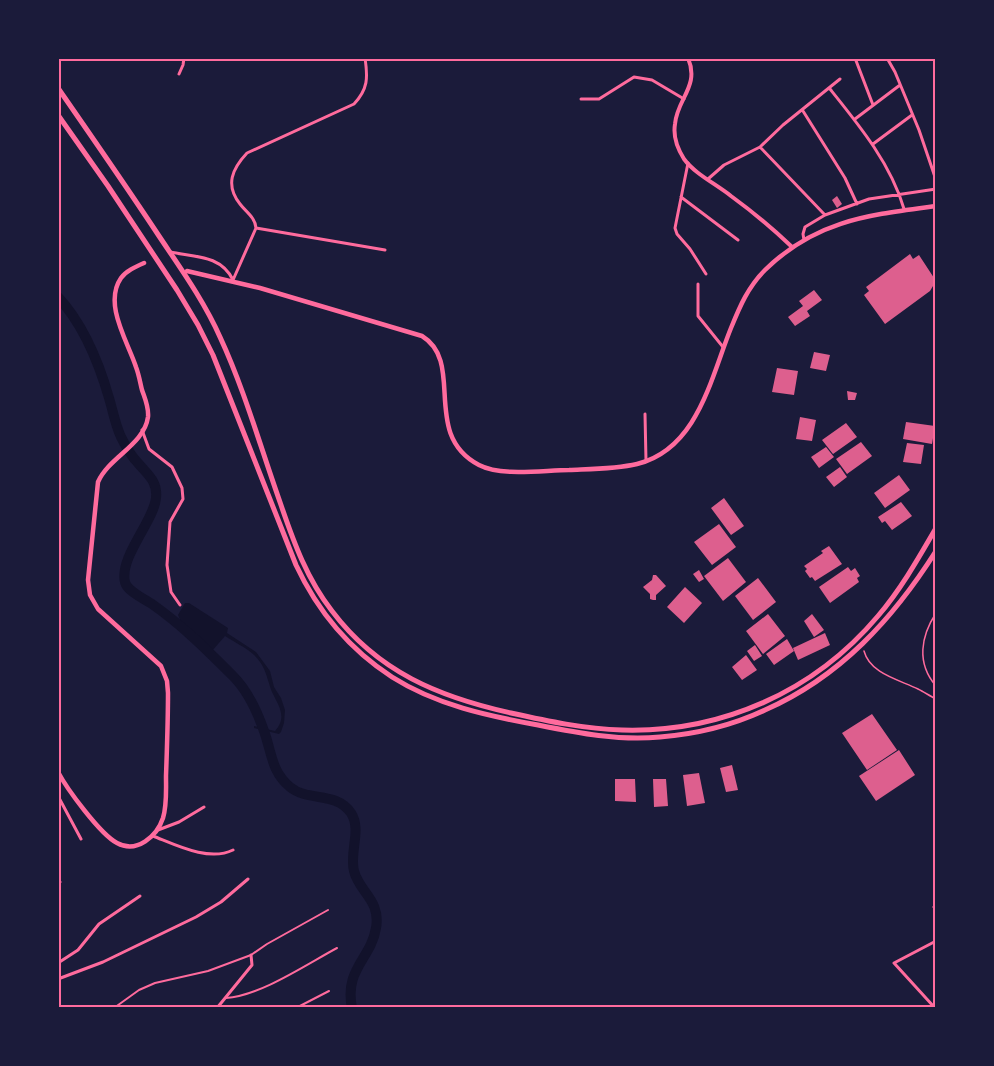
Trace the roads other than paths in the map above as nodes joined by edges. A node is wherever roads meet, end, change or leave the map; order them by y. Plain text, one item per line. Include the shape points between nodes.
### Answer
1 (184, 58) edge
2 (366, 58) edge
3 (688, 58) edge
4 (855, 58) edge
5 (887, 58) edge
6 (179, 74) dead end
7 (840, 79) dead end
8 (900, 85) junction
9 (58, 88) edge
10 (830, 89) junction
11 (581, 99) dead end
12 (684, 99) junction
13 (873, 105) junction
14 (803, 111) junction
15 (58, 115) edge
16 (912, 115) junction
17 (855, 119) junction
18 (873, 144) junction
19 (760, 147) junction
20 (105, 154) junction
21 (92, 163) junction
22 (688, 164) junction
23 (120, 178) junction
24 (708, 180) junction
25 (936, 180) edge
26 (108, 186) junction
27 (936, 189) edge
28 (900, 195) junction
29 (681, 197) junction
30 (857, 204) junction
31 (936, 206) edge
32 (903, 209) junction
33 (825, 215) junction
34 (256, 228) junction
35 (738, 240) dead end
36 (804, 240) junction
37 (791, 246) junction
38 (385, 250) dead end
39 (169, 252) junction
40 (144, 263) dead end
41 (187, 271) dead end
42 (706, 274) dead end
43 (233, 280) junction
44 (698, 284) dead end
45 (723, 347) junction
46 (645, 414) dead end
47 (142, 430) junction
48 (646, 461) junction
49 (936, 528) edge
50 (936, 551) edge
51 (180, 605) dead end
52 (58, 772) edge
53 (58, 796) edge
54 (204, 807) dead end
55 (158, 830) junction
56 (153, 836) junction
57 (81, 839) dead end
58 (233, 850) dead end
59 (248, 879) dead end
60 (140, 896) dead end
61 (328, 910) dead end
62 (936, 941) edge
63 (337, 948) dead end
64 (251, 955) junction
65 (58, 963) edge
66 (58, 979) edge
67 (329, 991) dead end
68 (224, 999) junction
69 (217, 1007) edge
70 (114, 1008) edge
71 (212, 1008) edge
72 (296, 1008) edge
73 (935, 1008) edge

1 - 6 street
2 - 34 street via 367,84 354,104 247,153 236,164 231,184 234,196
3 - 12 street via 691,83
4 - 13 street
5 - 8 street
7 - 10 street
8 - 13 street
8 - 16 street
9 - 20 highway
10 - 14 street
10 - 17 street
11 - 12 street via 599,99 634,77 647,78
12 - 22 street via 674,135
13 - 17 street
14 - 19 street
14 - 30 street
15 - 21 highway
16 - 18 street
16 - 25 street
17 - 18 street
18 - 28 street
19 - 24 street via 724,165
19 - 33 street
20 - 21 highway via 105,162
20 - 23 highway
21 - 26 highway
22 - 24 street
22 - 29 street
23 - 26 highway via 110,177
23 - 39 highway
24 - 37 street via 767,222
26 - 50 highway via 205,338 291,553 313,598 348,642 394,678 429,697 504,719 609,737 659,737 720,726 765,710 826,675 862,645 896,608
27 - 28 street
28 - 30 street
28 - 32 street
29 - 35 street
29 - 42 street via 675,228
30 - 33 street
31 - 32 main road
32 - 36 main road via 842,222
33 - 36 street via 805,227
34 - 38 street
34 - 43 street
36 - 37 main road
37 - 45 main road via 747,292
39 - 43 street via 219,263
39 - 49 highway via 208,312 230,358 293,541 315,587 344,626 374,655 402,675 444,695 524,716 618,730 676,728 735,715 805,681 849,647 898,590
40 - 47 main road via 120,279 115,299 117,316 148,406 148,419
41 - 43 main road
43 - 48 main road via 429,340 440,358 451,437 478,464 520,471 589,469
44 - 45 street via 698,316
45 - 48 main road via 694,420 670,447
46 - 48 street
47 - 51 street via 150,449 172,466 182,488 183,499 171,522 167,565 171,592
47 - 55 main road via 137,440 101,474 96,490 88,580 98,609 156,661 166,681 165,806
52 - 56 main road via 101,830 118,844 134,846
53 - 57 street
54 - 55 street
55 - 56 main road
56 - 58 street via 207,855 223,855
59 - 66 street via 221,902 196,916 103,962
60 - 65 street via 99,924 78,950
61 - 64 street
62 - 73 street via 894,963
63 - 68 street via 278,980 238,998
64 - 68 street via 252,965
64 - 70 street via 208,971 155,983
67 - 72 street
68 - 69 street
69 - 71 street

